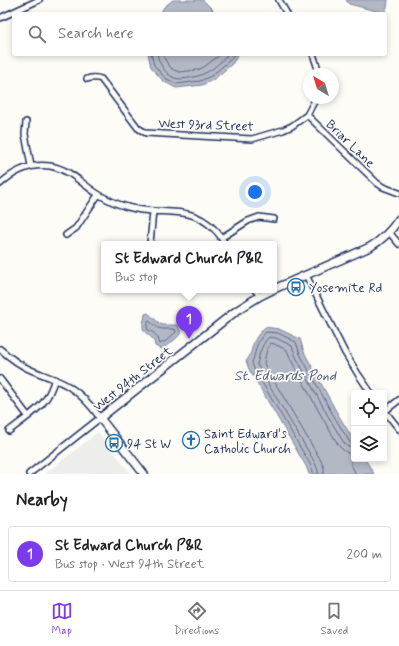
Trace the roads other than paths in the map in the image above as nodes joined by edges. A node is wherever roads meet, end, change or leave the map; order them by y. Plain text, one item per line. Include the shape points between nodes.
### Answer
1 (39, 0) edge
2 (279, 0) edge
3 (12, 12) edge
4 (13, 12) edge
5 (286, 12) edge
6 (0, 18) edge
7 (314, 56) edge
8 (316, 68) edge
9 (87, 79) dead end
10 (313, 104) edge
11 (307, 115) junction
12 (26, 122) dead end
13 (31, 166) junction
14 (0, 184) edge
15 (399, 193) edge
16 (98, 195) junction
17 (153, 211) junction
18 (274, 219) dead end
19 (399, 219) edge
20 (389, 232) junction
21 (66, 235) dead end
22 (221, 238) junction
23 (150, 241) edge
24 (223, 241) edge
25 (399, 244) edge
26 (306, 275) junction
27 (277, 288) edge
28 (258, 293) edge
29 (0, 349) edge
30 (0, 379) edge
31 (55, 379) junction
32 (369, 390) edge
33 (399, 400) edge
34 (387, 408) edge
35 (387, 414) edge
36 (28, 416) junction
37 (100, 418) junction
38 (399, 429) edge
39 (8, 431) dead end
40 (29, 474) edge
41 (144, 474) edge

1 - 4 street
2 - 5 street
3 - 6 street
7 - 8 street
9 - 11 street, West 93rd Street via 101,79 138,128 146,133 252,139 283,130
10 - 11 street
11 - 15 street, Briar Lane via 377,183
12 - 13 street via 25,134
13 - 14 street via 9,176
13 - 16 street via 49,166 69,172
16 - 17 street via 125,206
16 - 21 street via 76,228
17 - 22 street via 189,214 207,223
17 - 23 street
18 - 22 street via 259,217
19 - 20 street, West 94th Street
20 - 25 street
20 - 26 street, West 94th Street via 370,247
22 - 24 street
26 - 27 street, West 94th Street
26 - 32 street via 345,353
28 - 37 street, West 94th Street
29 - 31 street via 16,362
30 - 36 street
31 - 36 street via 45,400
31 - 37 street via 77,392
33 - 34 street
35 - 38 street
36 - 39 street
37 - 40 street, West 94th Street
37 - 41 street

